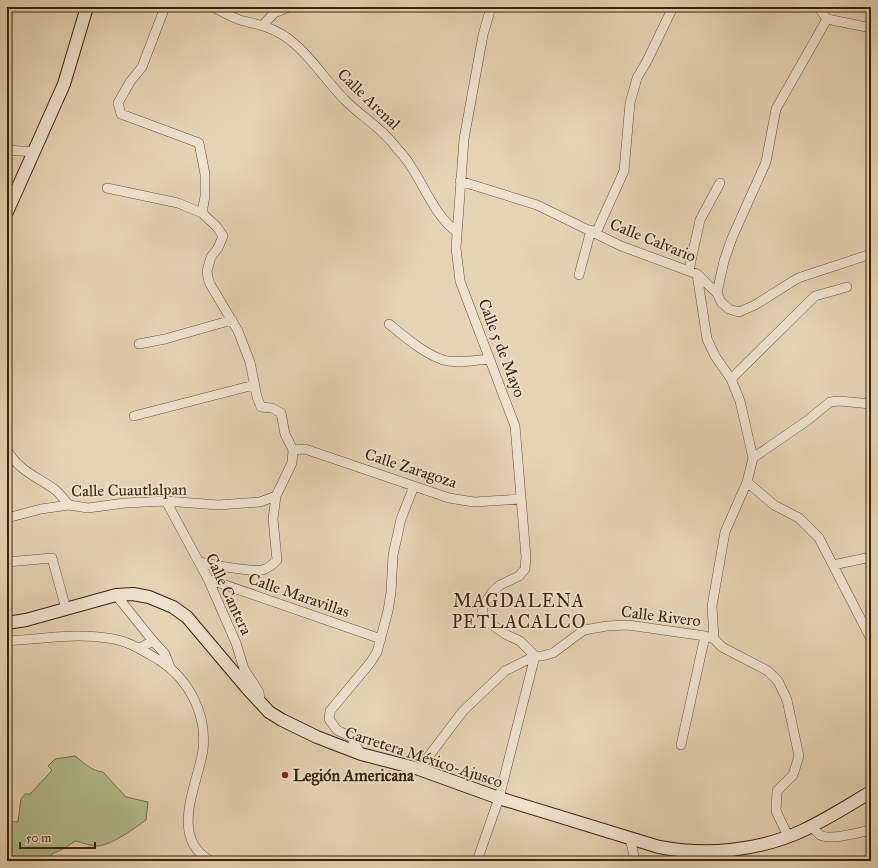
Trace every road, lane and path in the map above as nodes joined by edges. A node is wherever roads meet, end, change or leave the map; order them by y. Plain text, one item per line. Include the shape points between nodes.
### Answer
1 (87, 7) edge
2 (165, 7) edge
3 (212, 7) edge
4 (289, 7) edge
5 (491, 7) edge
6 (673, 7) edge
7 (818, 7) edge
8 (827, 19) junction
9 (263, 25) junction
10 (871, 28) edge
11 (7, 150) edge
12 (35, 152) junction
13 (460, 181) junction
14 (720, 183) dead end
15 (107, 188) dead end
16 (7, 212) edge
17 (202, 213) junction
18 (457, 232) junction
19 (594, 232) junction
20 (871, 254) edge
21 (693, 272) junction
22 (579, 275) dead end
23 (847, 287) dead end
24 (717, 293) junction
25 (232, 320) junction
26 (389, 324) dead end
27 (139, 344) dead end
28 (489, 358) junction
29 (731, 379) junction
30 (254, 385) junction
31 (871, 404) edge
32 (134, 416) dead end
33 (7, 450) edge
34 (293, 450) junction
35 (752, 458) junction
36 (747, 482) junction
37 (414, 486) junction
38 (276, 496) junction
39 (521, 499) junction
40 (166, 501) junction
41 (69, 505) junction
42 (7, 518) edge
43 (871, 557) edge
44 (7, 562) edge
45 (199, 562) junction
46 (833, 565) junction
47 (208, 579) junction
48 (116, 595) junction
49 (66, 609) junction
50 (7, 623) edge
51 (709, 637) junction
52 (381, 639) junction
53 (871, 639) edge
54 (7, 641) edge
55 (153, 641) junction
56 (140, 648) junction
57 (535, 656) junction
58 (170, 667) junction
59 (260, 701) junction
60 (681, 744) dead end
61 (361, 754) junction
62 (419, 769) junction
63 (871, 792) edge
64 (499, 798) junction
65 (811, 826) junction
66 (871, 830) edge
67 (788, 836) junction
68 (630, 838) junction
69 (211, 861) edge
70 (477, 861) edge
71 (635, 861) edge

1 - 12 main road via 64,84
2 - 17 street via 142,67 118,103 121,114 199,144 205,174
3 - 9 street, Calle Arenal via 239,19
4 - 9 street via 274,13
5 - 13 street, Calle 5 de Mayo via 483,35
6 - 19 street via 637,78 630,103 624,171
7 - 8 street
8 - 10 street
8 - 24 street via 776,108 766,162 732,238
9 - 18 street, Calle Arenal via 298,48 344,99 390,139 410,165 449,227
11 - 12 street
12 - 16 main road
13 - 18 street, Calle 5 de Mayo
13 - 19 street, Calle Calvario via 537,205
14 - 21 street via 700,220
15 - 17 street via 178,203
17 - 25 street via 223,236 207,270 210,284
18 - 28 street, Calle 5 de Mayo via 460,281
19 - 21 street, Calle Calvario via 621,246
19 - 22 street
20 - 24 street via 798,278 755,306 739,312 729,309 721,302
21 - 24 street
21 - 29 street, Calle Calvario via 707,339
23 - 29 street via 816,296
25 - 27 street
25 - 30 street via 250,362
26 - 28 street via 423,349 444,360 472,361
28 - 39 street, Calle 5 de Mayo via 515,426
29 - 35 street, Calle Calvario via 740,401
30 - 32 street
30 - 34 street via 261,407 272,408 281,413 285,434
31 - 35 street via 830,402
33 - 41 street via 13,460 56,490
34 - 37 street, Calle Zaragoza via 305,449
34 - 38 street via 292,463
35 - 36 street
36 - 46 street via 774,505 799,518 819,538
36 - 51 street via 725,532
37 - 39 street, Calle Zaragoza via 449,498 474,502
37 - 52 street via 401,519 393,556 391,592
38 - 40 street, Calle Cuautlalpan via 260,502 218,505
38 - 45 street via 273,519 278,560 262,570
39 - 57 street, Calle 5 de Mayo via 525,569 519,576 493,591 482,610 482,615
40 - 41 street, Calle Cuautlalpan via 88,508
40 - 45 street, Calle Cantera
41 - 42 street, Calle Cuautlalpan
43 - 46 street
44 - 49 street via 52,558
45 - 47 street, Calle Cantera
46 - 53 street
47 - 52 street, Calle Maravillas
47 - 59 street, Calle Cantera via 236,643 244,669 259,692
48 - 49 main road, Carretera México-Ajusco
48 - 55 street
48 - 59 main road, Carretera México-Ajusco via 133,594 149,597 173,607 187,617
49 - 50 main road, Carretera México-Ajusco
51 - 57 street, Calle Rivero via 628,625 606,626 584,630 552,653
51 - 60 street
51 - 67 street, Calle Rivero via 722,647 768,671 778,681 787,700 799,756 793,775 777,791 776,811
52 - 61 street via 370,663 330,711 329,719 337,730 351,737
54 - 56 street via 82,636 126,642
55 - 56 street
55 - 58 street via 164,654
56 - 58 street
57 - 62 street, Calle Rivero via 505,671 463,711
57 - 64 street
58 - 69 street via 195,700 202,721 204,737 189,806 189,822 191,838 198,851
59 - 61 main road, Carretera México-Ajusco via 269,712 282,720
61 - 62 main road, Carretera México-Ajusco
62 - 64 main road, Carretera México-Ajusco
63 - 65 main road, Carretera México-Ajusco
64 - 68 main road, Carretera México-Ajusco
64 - 70 street
65 - 66 street via 821,836 842,836
65 - 67 main road, Carretera México-Ajusco
67 - 68 main road, Carretera México-Ajusco via 759,845 705,852 659,847
68 - 71 street

